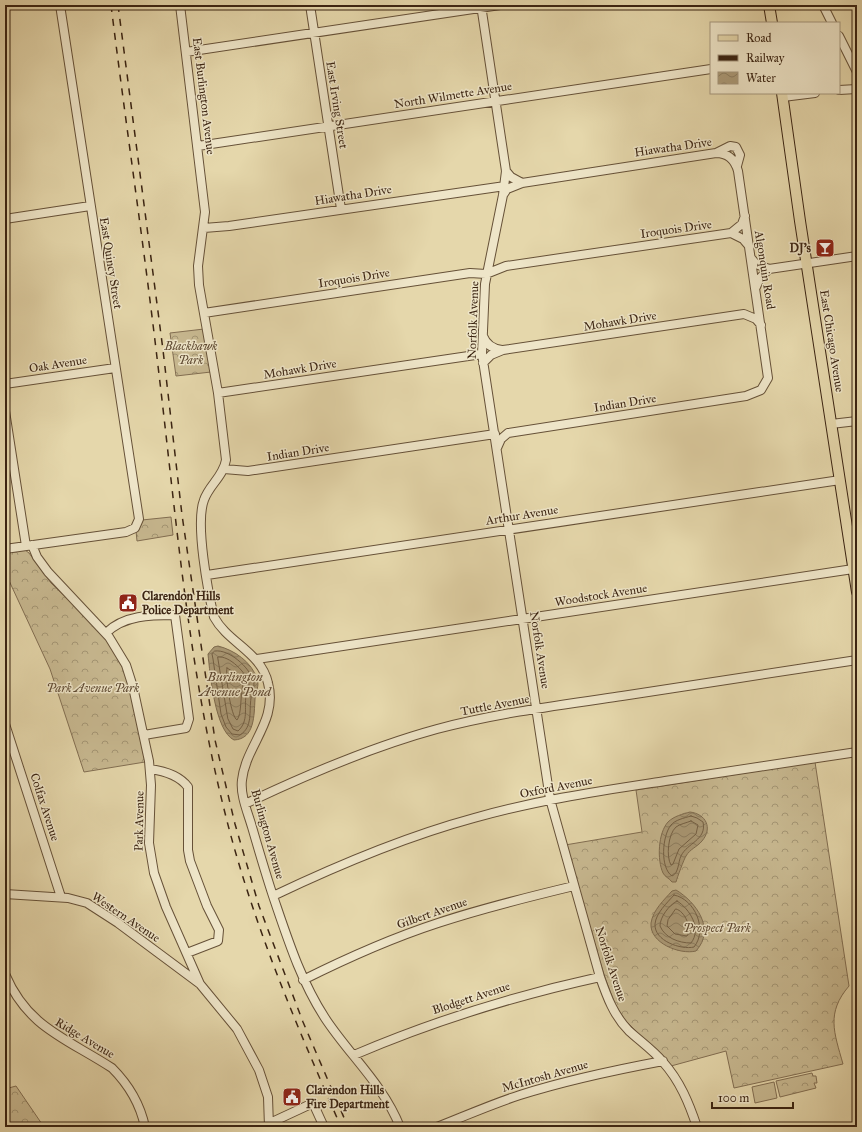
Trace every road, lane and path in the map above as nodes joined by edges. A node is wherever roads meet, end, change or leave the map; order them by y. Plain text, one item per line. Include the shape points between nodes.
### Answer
1 (60, 5) edge
2 (180, 5) edge
3 (310, 5) edge
4 (500, 5) edge
5 (769, 5) edge
6 (823, 5) edge
7 (481, 6) edge
8 (772, 22) edge
9 (832, 22) edge
10 (314, 33) junction
11 (840, 38) edge
12 (186, 52) junction
13 (710, 69) edge
14 (857, 72) edge
15 (857, 89) edge
16 (840, 90) edge
17 (799, 94) edge
18 (783, 95) edge
19 (496, 101) junction
20 (328, 126) junction
21 (198, 146) junction
22 (716, 153) junction
23 (731, 158) joint
24 (737, 166) junction
25 (506, 171) junction
26 (522, 183) junction
27 (505, 186) junction
28 (503, 195) junction
29 (90, 206) junction
30 (340, 209) junction
31 (745, 216) junction
32 (5, 219) edge
33 (204, 228) junction
34 (731, 234) junction
35 (749, 246) junction
36 (491, 249) junction
37 (857, 256) edge
38 (751, 258) junction
39 (807, 263) junction
40 (506, 266) junction
41 (769, 269) junction
42 (486, 274) junction
43 (756, 291) junction
44 (204, 313) junction
45 (744, 314) junction
46 (761, 325) junction
47 (482, 334) junction
48 (503, 350) junction
49 (482, 354) junction
50 (483, 363) junction
51 (115, 368) junction
52 (5, 384) edge
53 (764, 387) joint
54 (218, 393) junction
55 (5, 412) edge
56 (857, 420) edge
57 (493, 424) junction
58 (831, 424) junction
59 (508, 433) junction
60 (495, 434) junction
61 (497, 449) junction
62 (224, 469) junction
63 (840, 480) junction
64 (509, 529) junction
65 (29, 546) junction
66 (5, 550) edge
67 (853, 569) junction
68 (207, 575) junction
69 (857, 588) edge
70 (523, 619) junction
71 (106, 633) junction
72 (257, 659) junction
73 (857, 660) edge
74 (536, 709) junction
75 (5, 724) edge
76 (144, 735) junction
77 (857, 752) edge
78 (150, 769) junction
79 (550, 799) junction
80 (245, 804) junction
81 (574, 886) junction
82 (5, 894) edge
83 (273, 896) junction
84 (61, 897) junction
85 (187, 953) junction
86 (5, 974) edge
87 (600, 977) junction
88 (303, 980) junction
89 (200, 984) junction
90 (354, 1055) junction
91 (663, 1061) junction
92 (269, 1125) edge
93 (145, 1127) edge
94 (324, 1127) edge
95 (400, 1127) edge
96 (437, 1127) edge
97 (696, 1127) edge

1 - 29 street, East Quincy Street
2 - 12 street, East Burlington Avenue
3 - 10 street, East Irving Street
4 - 7 street
5 - 8 main road
6 - 9 street
7 - 10 street
7 - 19 street, Norfolk Avenue
10 - 12 street
10 - 20 street, East Irving Street
11 - 14 street
12 - 21 street, East Burlington Avenue
13 - 19 street, North Wilmette Avenue
15 - 16 street
17 - 18 street
18 - 39 main road, East Chicago Avenue
19 - 20 street, North Wilmette Avenue
19 - 25 street, Norfolk Avenue
20 - 21 street, North Wilmette Avenue
20 - 30 street, East Irving Street
21 - 33 street, East Burlington Avenue via 206,212
22 - 23 street, Hiawatha Drive
22 - 24 street via 730,146 736,147 740,155
22 - 26 street, Hiawatha Drive
23 - 24 street, Algonquin Road
24 - 31 street, Algonquin Road
25 - 26 street
25 - 27 street, Norfolk Avenue
26 - 28 street, Hiawatha Drive via 508,189
27 - 28 street, Norfolk Avenue
27 - 30 street, Hiawatha Drive
28 - 36 street, Norfolk Avenue
29 - 32 street
29 - 51 street, East Quincy Street
30 - 33 street, Hiawatha Drive
31 - 34 street via 742,224
31 - 35 street, Algonquin Road
33 - 44 street via 198,266
34 - 35 street via 737,235
34 - 40 street, Iroquois Drive
35 - 38 street, Algonquin Road
36 - 40 street via 492,258 497,264
36 - 42 street, Norfolk Avenue
37 - 39 street
38 - 41 street via 756,264
38 - 43 street, Algonquin Road
39 - 41 street
39 - 58 main road, East Chicago Avenue
40 - 42 street, Iroquois Drive
41 - 43 street via 760,278
42 - 44 street, Iroquois Drive via 470,272
42 - 47 street, Norfolk Avenue
43 - 45 street via 754,304
43 - 46 street, Algonquin Road
44 - 54 street
45 - 46 street via 756,319
45 - 48 street, Mohawk Drive
46 - 53 street, Algonquin Road via 768,373
47 - 48 street via 487,343 497,350
47 - 49 street, Norfolk Avenue
48 - 50 street, Mohawk Drive via 491,355
49 - 50 street, Norfolk Avenue
49 - 54 street, Mohawk Drive
50 - 57 street, Norfolk Avenue
51 - 52 street, Oak Avenue
51 - 65 street, East Quincy Street via 138,506 137,525 126,532
53 - 59 street, Indian Drive via 757,393 746,396
54 - 62 street via 225,447
55 - 65 street, Park Avenue
56 - 58 street
57 - 59 street via 499,430
57 - 60 street, Norfolk Avenue
58 - 63 main road, East Chicago Avenue
59 - 61 street via 501,439
60 - 61 street, Norfolk Avenue
60 - 62 street, Indian Drive via 248,471
61 - 64 street, Norfolk Avenue
62 - 68 street, Burlington Avenue via 202,506 200,528
63 - 64 street, Arthur Avenue
63 - 67 main road, East Chicago Avenue
64 - 68 street, Arthur Avenue
64 - 70 street, Norfolk Avenue
65 - 66 street
65 - 71 street, Park Avenue via 48,572
67 - 69 main road, East Chicago Avenue
67 - 70 street, Woodstock Avenue
68 - 72 street, Burlington Avenue via 212,609 217,622
70 - 72 street, Woodstock Avenue
70 - 74 street, Norfolk Avenue
71 - 76 street, Park Avenue via 117,648 130,675
71 - 76 street via 113,626 126,620 175,615 189,719 186,728
72 - 80 street, Burlington Avenue via 268,683 270,704 266,721 243,774
73 - 74 street, Tuttle Avenue
74 - 79 street, Norfolk Avenue
74 - 80 street, Tuttle Avenue via 473,721 387,744 324,768
75 - 84 street, Colfax Avenue
76 - 78 street, Park Avenue
77 - 79 street, Oxford Avenue
78 - 85 street, Park Avenue via 149,843 152,865 166,907
78 - 85 street via 162,770 176,776 188,788 190,861 219,930 218,941
79 - 81 street, Norfolk Avenue
79 - 83 street, Oxford Avenue via 473,818 410,838 341,864
80 - 83 street, Burlington Avenue
81 - 87 street, Norfolk Avenue
81 - 88 street, Gilbert Avenue via 488,907 438,923 375,946
82 - 84 street, Western Avenue
83 - 88 street, Burlington Avenue
84 - 89 street, Western Avenue via 93,906
85 - 89 street, Park Avenue
86 - 93 street, Ridge Avenue via 18,999 39,1024 112,1068 121,1077 138,1102
87 - 90 street, Blodgett Avenue via 479,1007
87 - 91 street, Norfolk Avenue via 620,1021
88 - 90 street, Burlington Avenue via 326,1018
89 - 92 street, Park Avenue via 233,1024 253,1057 267,1090
90 - 95 street, Burlington Avenue via 384,1094
91 - 96 street, McIntosh Avenue via 540,1089
91 - 97 street, Norfolk Avenue via 684,1092
92 - 94 street via 313,1103

